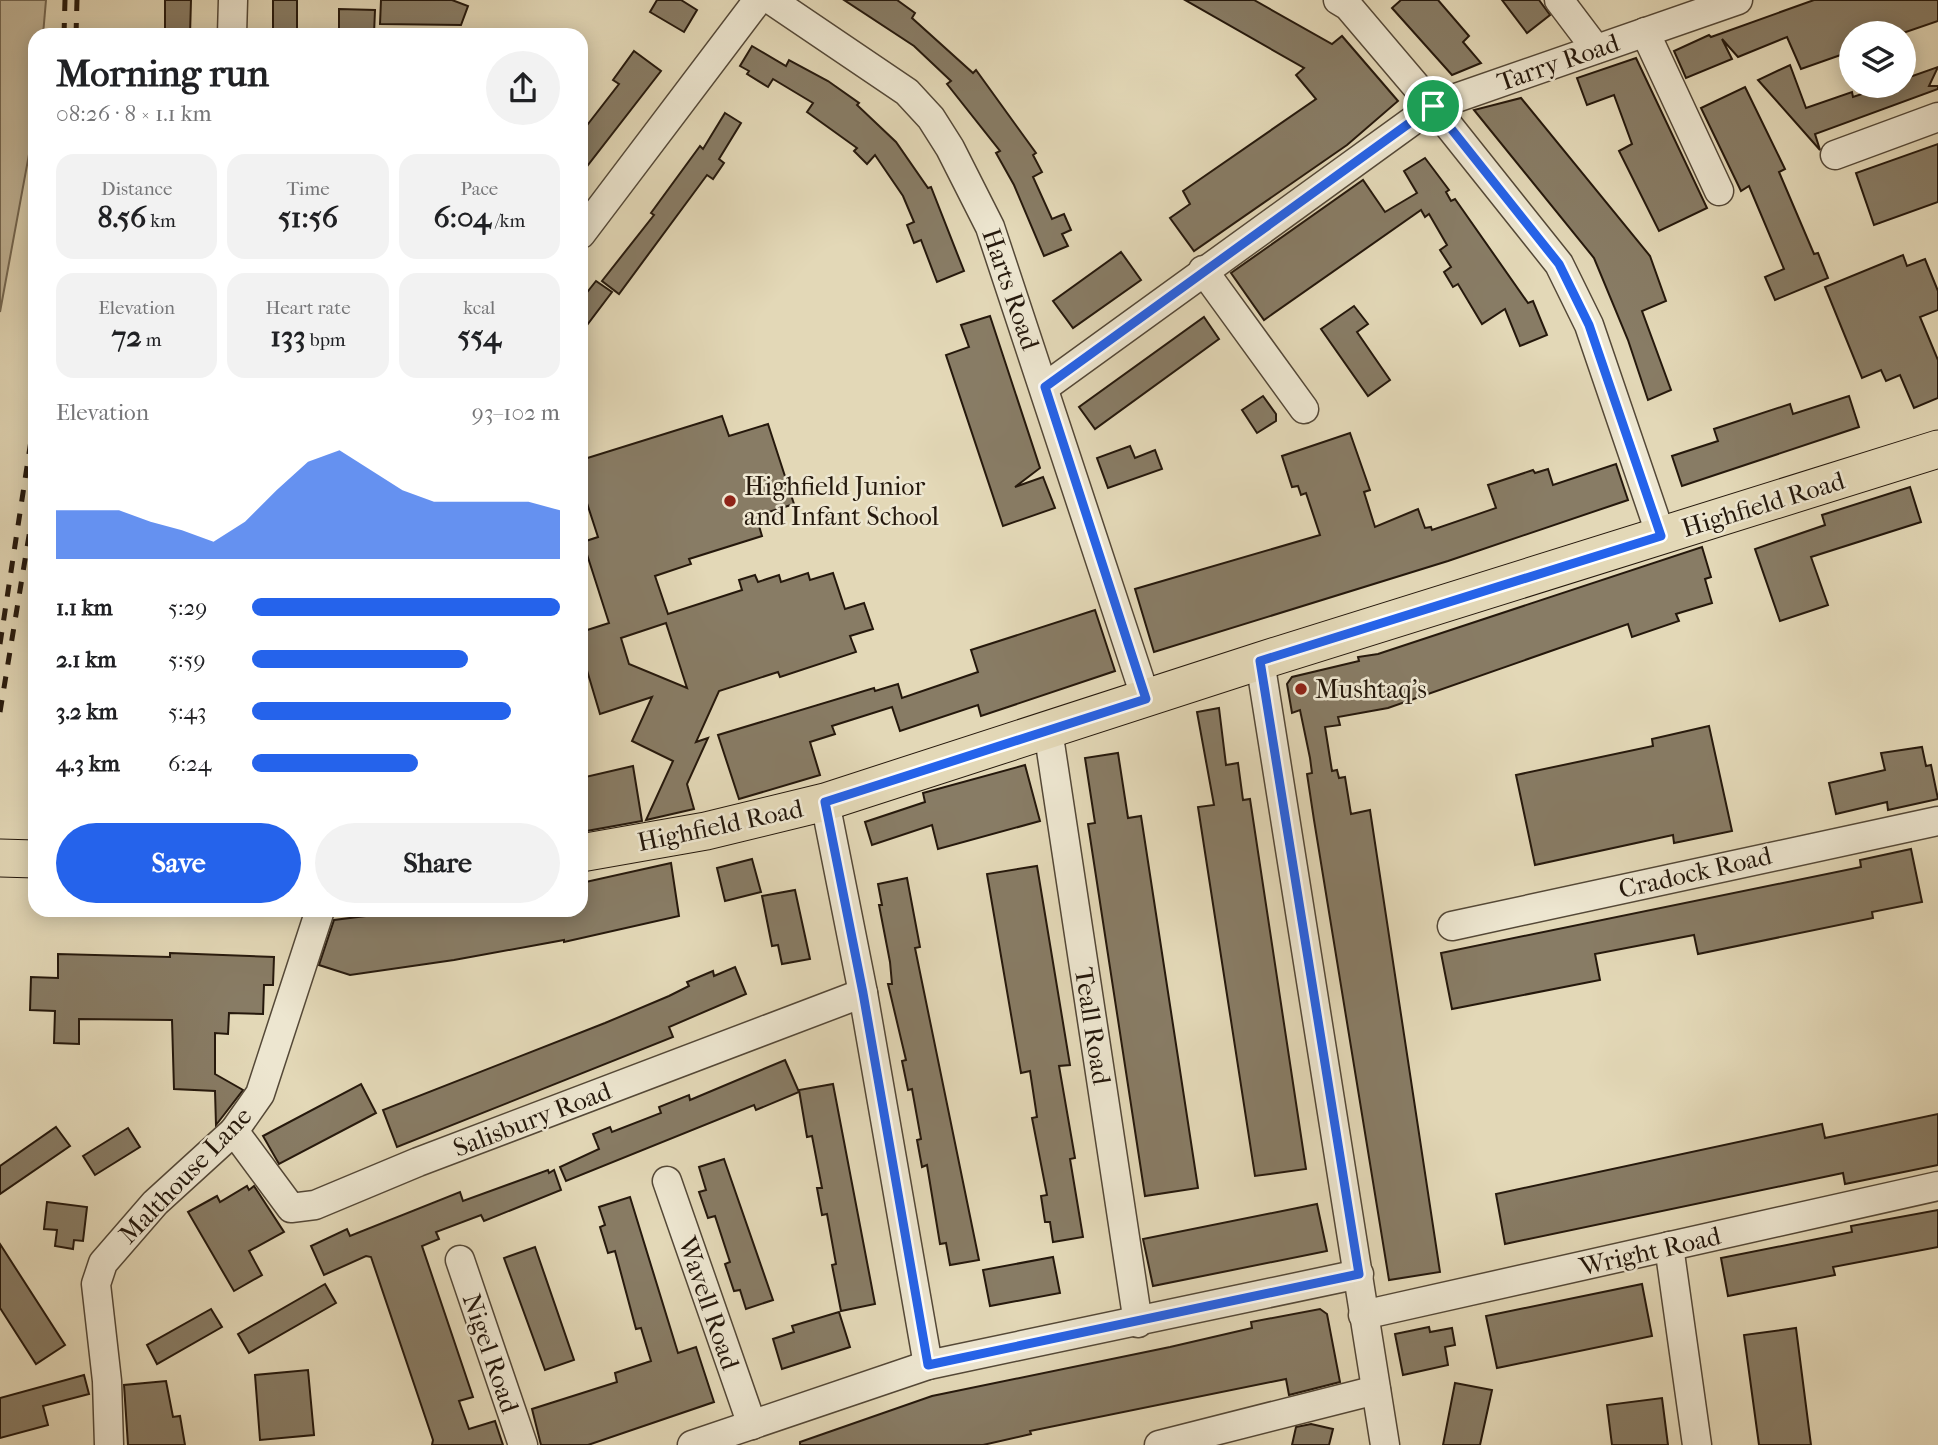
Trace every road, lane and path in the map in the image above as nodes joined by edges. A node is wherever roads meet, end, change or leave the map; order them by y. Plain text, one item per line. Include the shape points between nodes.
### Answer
1 (233, 0) edge
2 (758, 0) edge
3 (771, 0) edge
4 (1338, 0) edge
5 (1559, 0) edge
6 (1738, 0) edge
7 (232, 28) edge
8 (1645, 32) junction
9 (1596, 48) junction
10 (1433, 106) junction
11 (1938, 117) edge
12 (1835, 155) dead end
13 (1719, 191) dead end
14 (588, 225) edge
15 (1203, 270) junction
16 (1045, 387) junction
17 (1304, 409) dead end
18 (1938, 449) edge
19 (1661, 536) junction
20 (1260, 661) junction
21 (1146, 699) junction
22 (1048, 730) junction
23 (825, 802) junction
24 (1938, 821) edge
25 (588, 852) edge
26 (0, 858) edge
27 (28, 859) edge
28 (318, 917) edge
29 (1452, 926) dead end
30 (863, 993) junction
31 (234, 1131) junction
32 (667, 1181) dead end
33 (1938, 1186) edge
34 (1669, 1247) junction
35 (460, 1260) dead end
36 (1359, 1274) junction
37 (1363, 1315) junction
38 (1138, 1323) junction
39 (928, 1365) junction
40 (1376, 1390) junction
41 (752, 1425) junction
42 (1170, 1444) edge
43 (109, 1445) edge
44 (523, 1445) edge
45 (692, 1445) edge
46 (1385, 1445) edge
47 (1697, 1445) edge

1 - 7 street
2 - 14 street
3 - 16 street, Harts Road via 907,92 931,118 990,227
4 - 10 street
5 - 9 street
6 - 8 street, Tarry Road
8 - 9 street, Tarry Road
8 - 13 street
9 - 10 street, Tarry Road
10 - 15 street, Tarry Road
10 - 19 street via 1559,264 1589,325
11 - 12 street
15 - 16 street, Tarry Road
15 - 17 street
16 - 21 street, Harts Road
18 - 19 main road, Highfield Road
19 - 20 main road, Highfield Road
20 - 21 main road, Highfield Road
20 - 36 street
21 - 22 main road, Highfield Road
22 - 23 main road, Highfield Road
22 - 38 street, Teall Road
23 - 25 main road, Highfield Road via 706,831
23 - 30 street
24 - 29 street, Cradock Road
26 - 27 main road
28 - 31 street, Malthouse Lane via 260,1094
30 - 31 street, Salisbury Road via 315,1205 291,1208
30 - 39 street
31 - 43 street, Malthouse Lane via 155,1203 103,1263 96,1284
32 - 41 street, Wavell Road
33 - 34 street, Wright Road
34 - 37 street, Wright Road
34 - 47 street
35 - 44 street, Nigel Road
36 - 37 street
36 - 38 street
37 - 40 street
38 - 39 street
39 - 41 street
40 - 42 street
40 - 46 street
41 - 45 street

